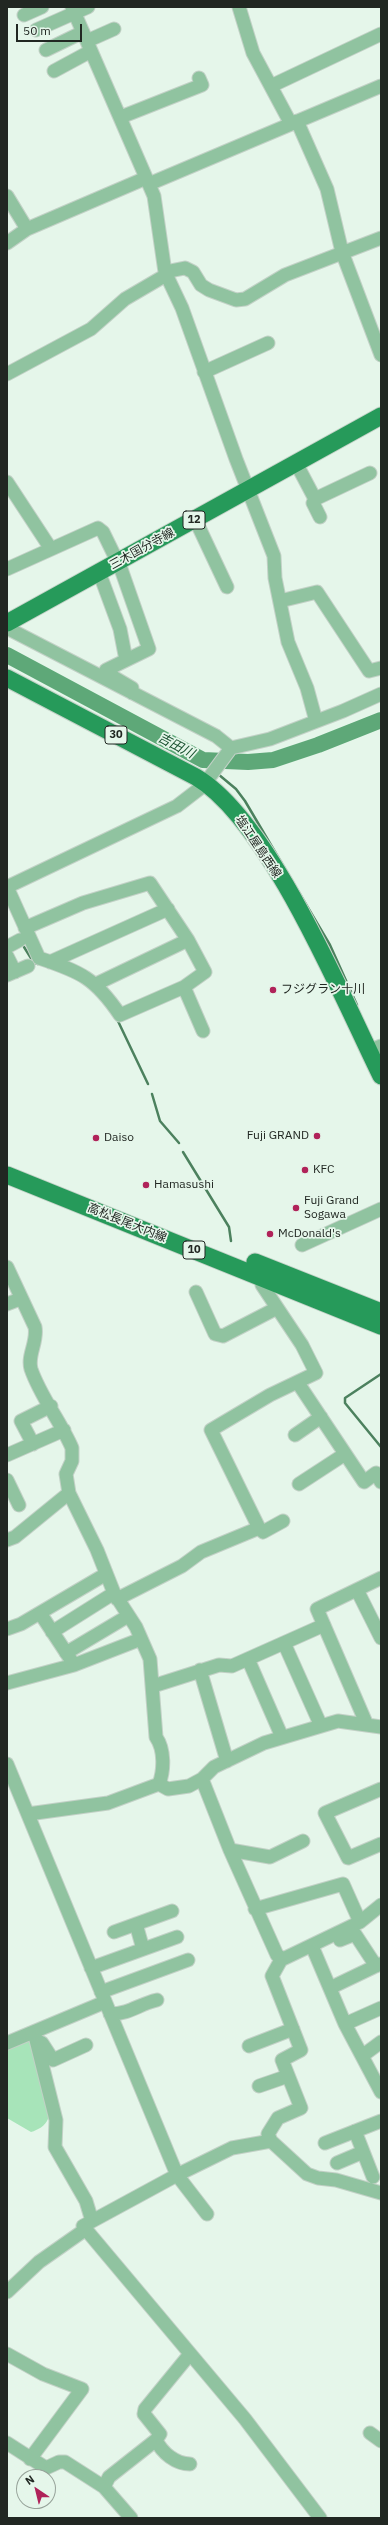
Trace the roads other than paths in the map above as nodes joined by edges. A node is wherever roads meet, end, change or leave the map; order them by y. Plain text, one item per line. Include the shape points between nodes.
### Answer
1 (42, 7) edge
2 (88, 7) edge
3 (239, 7) edge
4 (73, 10) edge
5 (24, 15) dead end
6 (114, 29) dead end
7 (36, 30) dead end
8 (381, 34) edge
9 (87, 41) junction
10 (46, 50) dead end
11 (54, 70) dead end
12 (199, 78) dead end
13 (271, 86) junction
14 (381, 86) edge
15 (121, 117) junction
16 (291, 122) junction
17 (148, 181) junction
18 (7, 196) edge
19 (27, 229) junction
20 (381, 238) edge
21 (7, 243) edge
22 (342, 252) junction
23 (166, 274) junction
24 (268, 343) dead end
25 (381, 355) edge
26 (204, 372) junction
27 (7, 374) edge
28 (381, 416) edge
29 (296, 463) junction
30 (370, 473) dead end
31 (7, 482) edge
32 (248, 490) junction
33 (315, 499) junction
34 (320, 517) dead end
35 (195, 519) junction
36 (51, 549) junction
37 (118, 562) junction
38 (7, 569) edge
39 (99, 572) junction
40 (227, 587) dead end
41 (280, 601) junction
42 (7, 623) edge
43 (7, 628) edge
44 (126, 660) junction
45 (381, 668) edge
46 (7, 678) edge
47 (132, 693) junction
48 (381, 694) edge
49 (316, 721) junction
50 (230, 750) junction
51 (207, 780) junction
52 (7, 887) edge
53 (7, 907) edge
54 (168, 909) junction
55 (7, 917) edge
56 (25, 928) junction
57 (20, 940) dead end
58 (188, 940) junction
59 (7, 946) edge
60 (7, 956) edge
61 (50, 962) junction
62 (28, 966) dead end
63 (11, 974) edge
64 (96, 984) junction
65 (184, 987) junction
66 (203, 1031) dead end
67 (375, 1049) edge
68 (381, 1076) edge
69 (7, 1163) edge
70 (7, 1175) edge
71 (381, 1209) edge
72 (302, 1245) dead end
73 (7, 1267) edge
74 (265, 1279) junction
75 (196, 1292) dead end
76 (20, 1299) junction
77 (7, 1304) edge
78 (278, 1308) junction
79 (381, 1312) edge
80 (381, 1326) edge
81 (298, 1383) junction
82 (51, 1406) junction
83 (321, 1417) junction
84 (64, 1430) junction
85 (295, 1435) dead end
86 (33, 1444) junction
87 (345, 1454) junction
88 (7, 1455) edge
89 (7, 1480) edge
90 (381, 1482) edge
91 (299, 1484) dead end
92 (68, 1493) junction
93 (19, 1505) dead end
94 (284, 1521) dead end
95 (259, 1528) junction
96 (7, 1540) edge
97 (106, 1574) junction
98 (381, 1578) edge
99 (357, 1590) junction
100 (116, 1596) junction
101 (40, 1613) junction
102 (128, 1616) junction
103 (324, 1625) junction
104 (7, 1630) edge
105 (52, 1632) junction
106 (381, 1638) edge
107 (141, 1639) junction
108 (284, 1643) junction
109 (66, 1653) junction
110 (248, 1659) junction
111 (74, 1665) junction
112 (200, 1670) junction
113 (7, 1683) edge
114 (153, 1686) junction
115 (367, 1725) junction
116 (321, 1726) junction
117 (381, 1727) edge
118 (282, 1736) junction
119 (227, 1761) junction
120 (7, 1764) edge
121 (202, 1779) junction
122 (159, 1784) junction
123 (381, 1789) edge
124 (28, 1814) junction
125 (303, 1841) dead end
126 (381, 1844) edge
127 (230, 1850) junction
128 (381, 1905) edge
129 (255, 1909) junction
130 (172, 1911) dead end
131 (360, 1922) junction
132 (136, 1924) junction
133 (114, 1932) dead end
134 (177, 1937) dead end
135 (313, 1948) junction
136 (143, 1949) junction
137 (282, 1958) junction
138 (188, 1960) dead end
139 (380, 1965) edge
140 (91, 1968) junction
141 (330, 1988) junction
142 (158, 2000) dead end
143 (105, 2002) junction
144 (381, 2008) edge
145 (345, 2024) junction
146 (293, 2029) junction
147 (35, 2036) junction
148 (381, 2042) edge
149 (7, 2043) edge
150 (86, 2044) dead end
151 (249, 2046) dead end
152 (362, 2056) junction
153 (288, 2076) junction
154 (259, 2086) dead end
155 (381, 2092) edge
156 (381, 2121) edge
157 (355, 2131) junction
158 (271, 2140) junction
159 (326, 2144) dead end
160 (363, 2152) junction
161 (337, 2163) dead end
162 (177, 2175) junction
163 (374, 2177) dead end
164 (381, 2193) edge
165 (207, 2214) dead end
166 (89, 2225) junction
167 (7, 2292) edge
168 (7, 2354) edge
169 (190, 2354) junction
170 (370, 2433) dead end
171 (156, 2440) junction
172 (381, 2441) edge
173 (7, 2443) edge
174 (30, 2459) junction
175 (190, 2464) dead end
176 (104, 2488) junction
177 (131, 2518) edge
178 (320, 2518) edge

1 - 5 street
2 - 4 street
3 - 13 street via 253,52
4 - 7 street
4 - 9 street
6 - 9 street
8 - 13 street
9 - 10 street
9 - 11 street
9 - 15 street
12 - 15 street via 202,85
13 - 16 street
14 - 16 street
15 - 17 street
16 - 17 street
16 - 22 street via 327,189
17 - 19 street
17 - 23 street via 157,215
18 - 19 street
19 - 21 street
20 - 22 street
22 - 23 street via 285,275 245,299 236,300 209,290 201,285 193,272 185,268
22 - 25 street
23 - 26 street via 182,308
23 - 27 street via 125,299 90,329
24 - 26 street
26 - 32 street
28 - 29 main road, 三木国分寺線 / 12
29 - 32 main road, 三木国分寺線 / 12
29 - 33 street
30 - 33 street
31 - 36 street
32 - 35 main road, 三木国分寺線 / 12
32 - 41 street via 274,556
33 - 34 street via 313,503
35 - 37 main road, 三木国分寺線 / 12
35 - 40 street
36 - 37 street via 98,528 103,532
36 - 38 street
37 - 39 main road, 三木国分寺線 / 12
37 - 44 street via 150,649
39 - 42 main road, 三木国分寺線 / 12
39 - 44 street via 120,629 117,646
41 - 45 street via 317,592 369,672
41 - 49 street via 288,642 307,688
43 - 47 street
44 - 47 street via 106,670 132,688
46 - 51 main road, 塩江屋島西線 / 30
47 - 50 street via 216,736
48 - 49 street
49 - 50 street via 270,739
50 - 51 street
51 - 52 street via 192,795 166,812
51 - 67 main road, 塩江屋島西線 / 30 via 243,822 279,877
52 - 56 street
53 - 55 street via 11,915
54 - 56 street via 150,883 83,903
54 - 58 street
54 - 61 street
56 - 61 street via 39,958
57 - 59 street
58 - 64 street
58 - 65 street via 205,972
60 - 63 street
61 - 64 street via 76,972
62 - 63 street
64 - 65 street via 120,1016
65 - 66 street
67 - 68 main road, 塩江屋島西線 / 30
69 - 79 main road, 高松長尾大内線 / 10
70 - 74 main road, 高松長尾大内線 / 10
71 - 72 street
73 - 76 street
74 - 78 street via 262,1285
74 - 80 main road, 高松長尾大内線 / 10
75 - 78 street via 215,1334 223,1336
76 - 77 street
76 - 82 street via 35,1327 37,1337 31,1352 31,1368
78 - 81 street via 302,1345 316,1373
81 - 83 street
81 - 95 street via 270,1395 211,1430
82 - 84 street
82 - 86 street via 21,1421
83 - 85 street
83 - 87 street
84 - 86 street
84 - 92 street via 72,1448 72,1461 66,1474
86 - 88 street
87 - 90 street via 364,1482 376,1473
87 - 91 street
89 - 93 street
92 - 96 street
92 - 97 street
94 - 95 street via 263,1532
95 - 100 street via 201,1552 182,1566
97 - 100 street
97 - 101 street
98 - 99 street
99 - 103 street via 317,1609
99 - 106 street
100 - 102 street
100 - 105 street
101 - 104 street
101 - 105 street
102 - 107 street
102 - 109 street
103 - 108 street
103 - 115 street
105 - 109 street
107 - 111 street
107 - 114 street via 150,1659
108 - 110 street
108 - 116 street
109 - 111 street
110 - 112 street via 232,1666 219,1665
110 - 118 street
111 - 113 street
112 - 114 street
112 - 119 street
114 - 122 street via 156,1737 160,1743 163,1773
115 - 116 street via 338,1721
115 - 117 street
116 - 118 street
118 - 119 street
119 - 121 street via 214,1767
120 - 124 street
121 - 122 street via 178,1788 168,1789
121 - 127 street
122 - 124 street via 108,1803
123 - 126 street via 325,1813 348,1858
124 - 140 street
125 - 127 street via 270,1857
127 - 129 street
128 - 131 street
129 - 131 street via 343,1884
129 - 137 street via 277,1955
130 - 132 street
131 - 135 street
132 - 133 street
132 - 136 street
134 - 136 street
135 - 137 street
135 - 139 street via 355,1934
135 - 141 street
136 - 140 street
137 - 146 street via 272,1976
138 - 143 street
139 - 141 street
140 - 143 street
141 - 145 street
142 - 143 street via 144,2003 129,2012
143 - 147 street
143 - 162 street
144 - 145 street
145 - 152 street
146 - 151 street
146 - 153 street via 301,2050 282,2060
147 - 149 street
147 - 150 street via 53,2060
147 - 166 street via 56,2120 55,2146 86,2201
148 - 152 street
152 - 155 street
153 - 154 street
153 - 158 street via 301,2108 278,2118 268,2134
156 - 157 street
157 - 159 street
157 - 160 street
158 - 162 street via 232,2148
158 - 164 street via 307,2174
160 - 161 street
160 - 163 street
162 - 165 street
162 - 166 street
166 - 167 street via 39,2262
166 - 169 street
168 - 174 street via 44,2374 82,2389
169 - 171 street via 145,2409 144,2414 160,2434
169 - 178 street via 280,2463
170 - 172 street
171 - 175 street via 159,2448 180,2464
171 - 176 street via 109,2477
173 - 174 street
174 - 176 street via 46,2468 58,2462 65,2462
176 - 177 street

